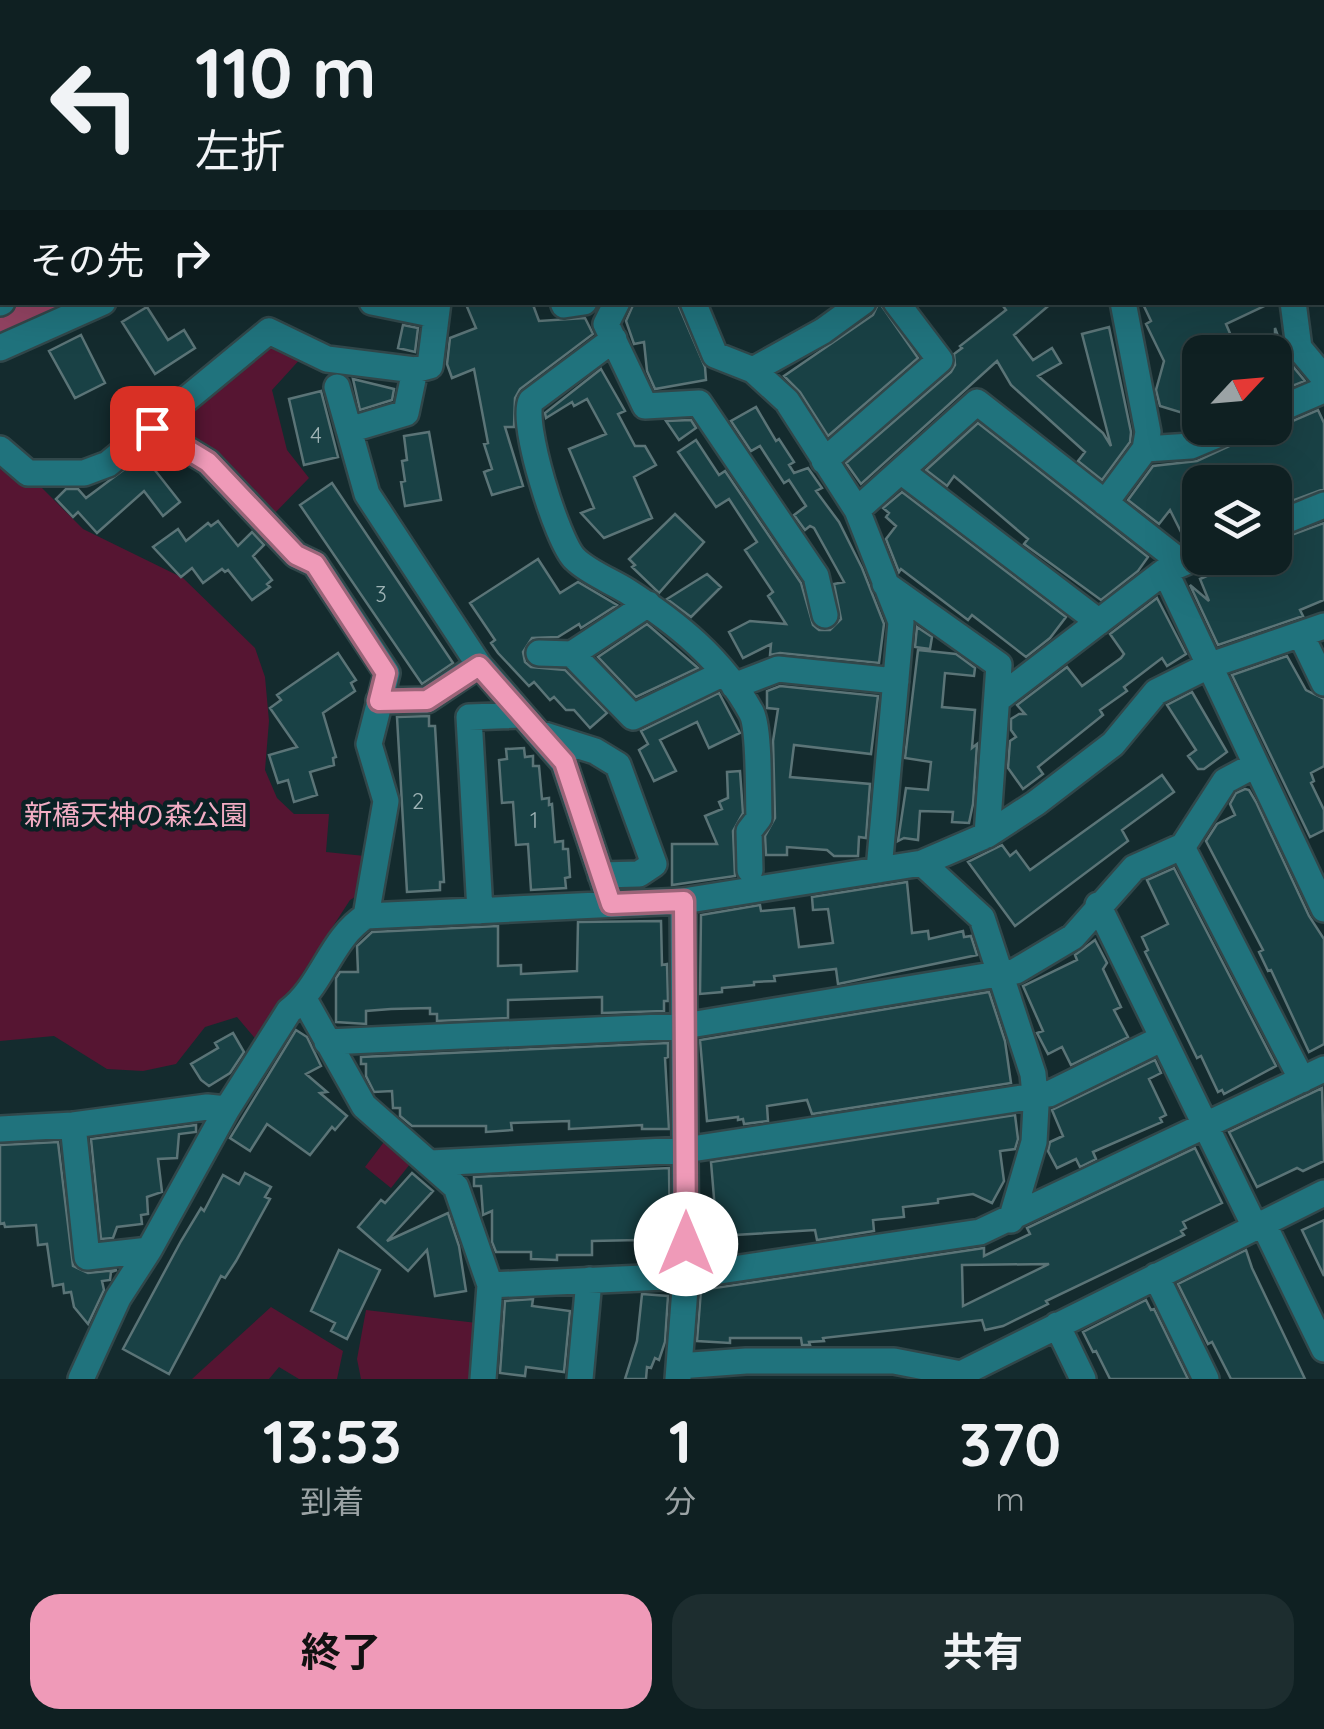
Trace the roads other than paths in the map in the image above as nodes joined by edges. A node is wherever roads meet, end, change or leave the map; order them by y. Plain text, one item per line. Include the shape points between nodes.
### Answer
1 (31, 0) edge
2 (70, 0) edge
3 (95, 305) edge
4 (400, 305) edge
5 (616, 305) edge
6 (693, 305) edge
7 (859, 305) edge
8 (898, 305) edge
9 (1124, 305) edge
10 (1292, 305) edge
11 (437, 309) edge
12 (614, 339) junction
13 (0, 348) edge
14 (414, 370) junction
15 (753, 370) junction
16 (1324, 378) edge
17 (338, 387) dead end
18 (1324, 390) edge
19 (1292, 403) edge
20 (152, 428) junction
21 (349, 430) junction
22 (1193, 445) edge
23 (0, 449) edge
24 (1145, 449) junction
25 (824, 461) junction
26 (901, 471) junction
27 (1105, 503) junction
28 (1324, 505) edge
29 (857, 510) junction
30 (1292, 518) edge
31 (1182, 563) edge
32 (1185, 575) edge
33 (885, 584) junction
34 (648, 604) junction
35 (825, 615) dead end
36 (1100, 622) junction
37 (1312, 631) edge
38 (539, 653) dead end
39 (572, 654) junction
40 (479, 666) junction
41 (1208, 666) junction
42 (729, 680) junction
43 (896, 681) junction
44 (1324, 683) edge
45 (998, 699) junction
46 (379, 701) junction
47 (530, 724) junction
48 (1255, 765) junction
49 (987, 835) junction
50 (1182, 847) junction
51 (922, 863) junction
52 (879, 870) junction
53 (602, 876) junction
54 (751, 880) junction
55 (684, 901) junction
56 (611, 904) junction
57 (1098, 904) junction
58 (1324, 910) edge
59 (480, 911) junction
60 (366, 916) junction
61 (1000, 974) junction
62 (304, 1000) junction
63 (684, 1026) junction
64 (1163, 1038) junction
65 (327, 1042) junction
66 (1313, 1074) edge
67 (1035, 1096) junction
68 (227, 1109) junction
69 (74, 1125) junction
70 (1206, 1127) junction
71 (0, 1129) edge
72 (685, 1150) junction
73 (431, 1164) junction
74 (1324, 1193) edge
75 (1011, 1220) junction
76 (1259, 1225) junction
77 (150, 1250) junction
78 (686, 1276) junction
79 (1156, 1276) junction
80 (589, 1280) junction
81 (490, 1286) junction
82 (1057, 1325) junction
83 (1324, 1349) edge
84 (746, 1370) edge
85 (839, 1370) edge
86 (678, 1373) edge
87 (962, 1376) edge
88 (81, 1379) edge
89 (482, 1379) edge
90 (580, 1379) edge
91 (1083, 1379) edge
92 (1206, 1379) edge

1 - 2 street
3 - 13 street
4 - 11 street
5 - 12 street via 606,324
6 - 15 street via 715,355
7 - 15 street
8 - 25 street via 940,360
9 - 24 street via 1148,432
10 - 16 street via 1299,348
11 - 14 street via 430,366
12 - 34 street via 526,411 561,536 575,559
12 - 35 street via 645,406 699,402 816,576
14 - 20 street via 327,360 269,332
14 - 21 street via 406,413
15 - 25 street via 786,401
17 - 21 street
18 - 19 street
20 - 23 street via 108,464 84,472 28,473
20 - 46 street via 208,462 296,555 315,564 386,673
21 - 40 street via 366,494
22 - 24 street
24 - 27 street
25 - 29 street
26 - 27 street via 977,402
26 - 29 street
26 - 36 street
27 - 31 street
28 - 30 street
29 - 33 street
31 - 36 street
32 - 41 street
33 - 43 street via 901,622
33 - 45 street via 999,665
34 - 39 street
34 - 42 street via 700,644
36 - 45 street
37 - 41 street
37 - 44 street
38 - 39 street
39 - 42 street via 633,717
40 - 46 street via 427,700
40 - 47 street
41 - 48 street
41 - 49 street via 1156,692 1112,744
42 - 43 street via 778,668
42 - 54 street via 754,716 758,818 750,831
43 - 52 street
45 - 49 street
46 - 60 street via 369,744 386,801
47 - 53 street via 564,762
47 - 53 street via 618,765 654,864 639,874
47 - 59 street via 470,717
48 - 50 street via 1225,780
48 - 58 street
49 - 51 street
50 - 57 street via 1134,868
50 - 66 street
51 - 52 street
51 - 61 street via 982,918
52 - 54 street
53 - 56 street
54 - 55 street
55 - 56 street
55 - 63 street
56 - 59 street
57 - 61 street via 1072,937
57 - 64 street
59 - 60 street
60 - 62 street via 352,925
61 - 63 street
61 - 67 street
62 - 65 street
62 - 68 street via 289,1010
63 - 65 street
63 - 72 street
64 - 67 street
64 - 70 street
65 - 73 street via 364,1106
66 - 70 street
67 - 72 street
67 - 75 street via 1034,1142
68 - 69 street
68 - 77 street
69 - 71 street
69 - 77 street via 87,1257
70 - 75 street
70 - 76 street
72 - 73 street
72 - 78 street
73 - 81 street via 456,1187
74 - 76 street
75 - 78 street via 980,1232
76 - 79 street
76 - 83 street
77 - 88 street via 118,1298
78 - 80 street
78 - 86 street
79 - 82 street
79 - 92 street
80 - 81 street
80 - 90 street
81 - 89 street
82 - 87 street
82 - 91 street
84 - 85 street
84 - 86 street
85 - 87 street via 894,1360

